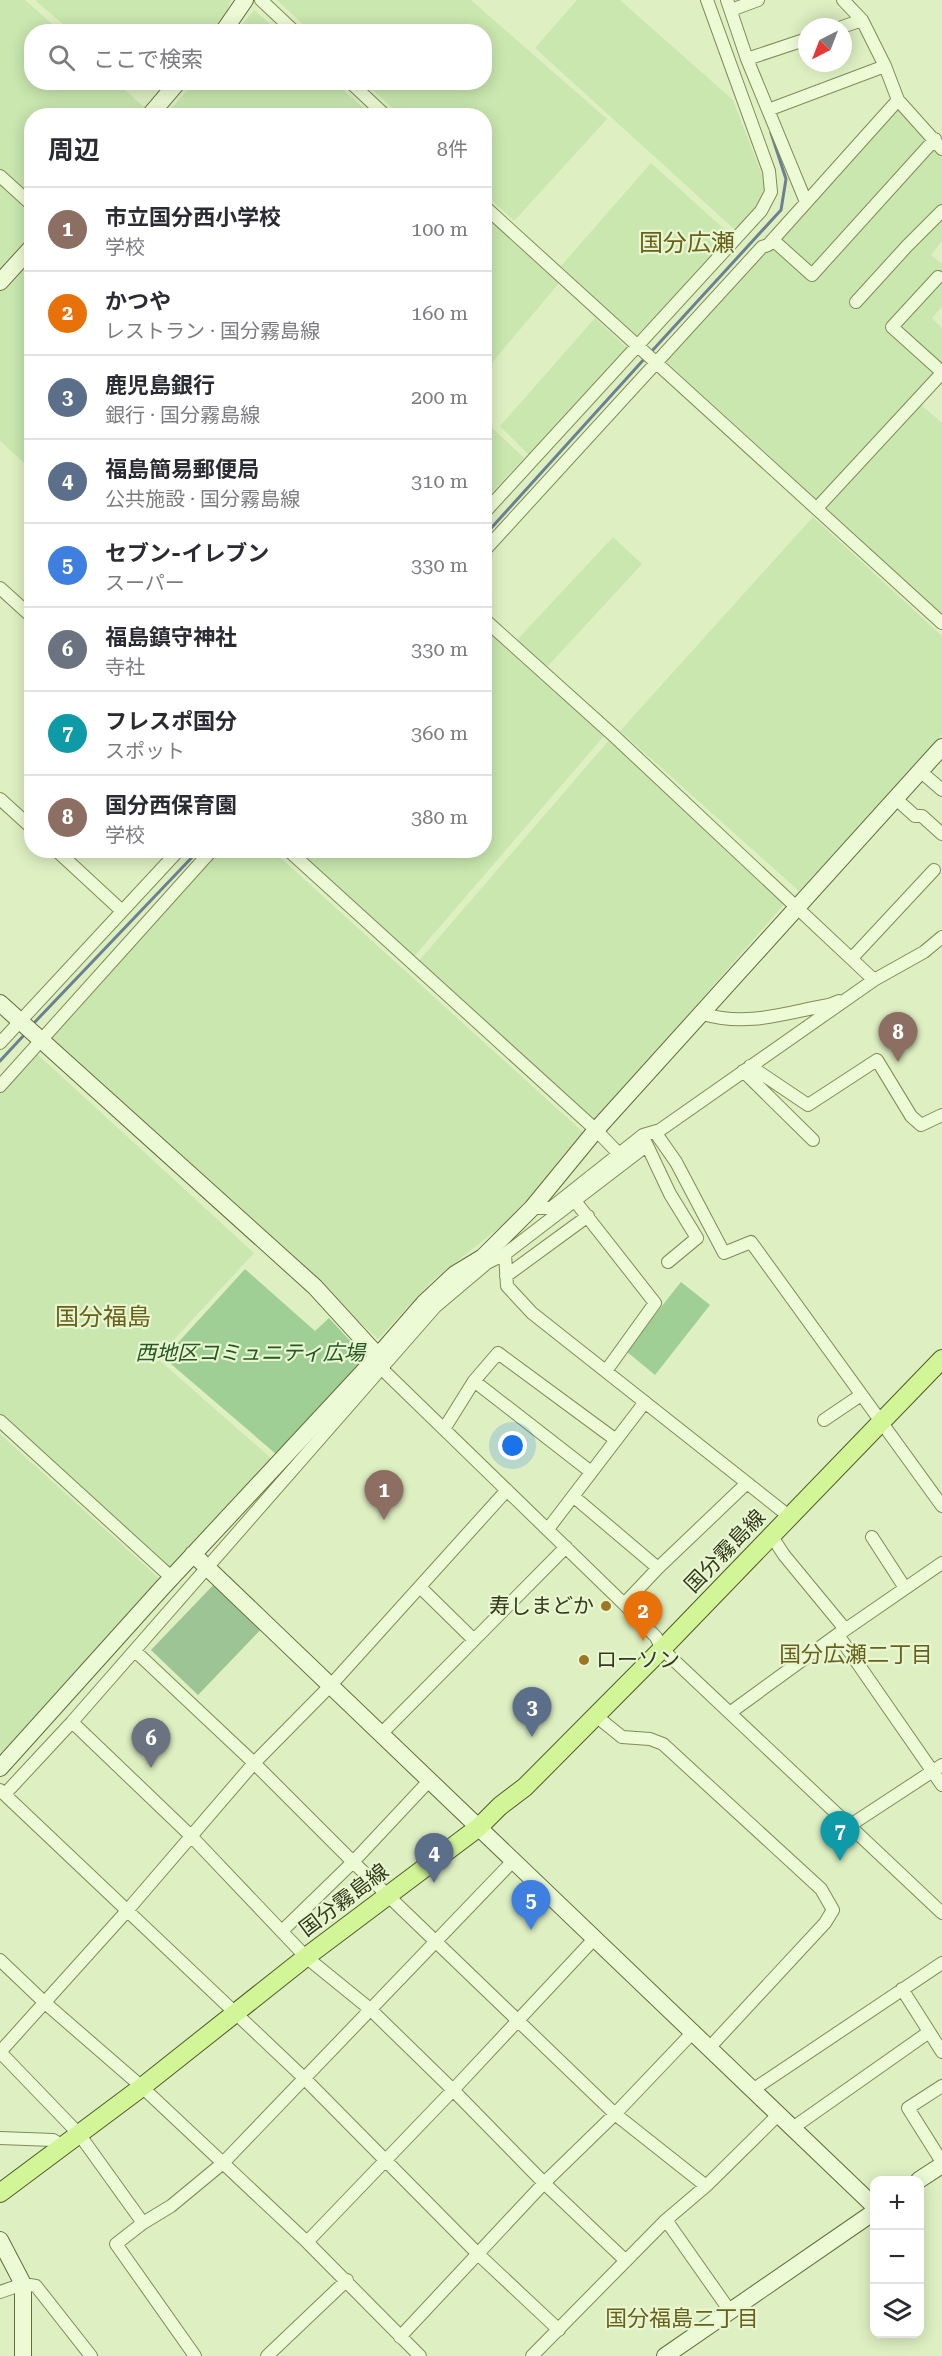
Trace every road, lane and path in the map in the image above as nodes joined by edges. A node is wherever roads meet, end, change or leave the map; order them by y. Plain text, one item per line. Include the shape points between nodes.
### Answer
1 (245, 0) edge
2 (261, 0) edge
3 (707, 0) edge
4 (758, 0) edge
5 (843, 0) edge
6 (729, 5) edge
7 (862, 20) junction
8 (228, 24) edge
9 (286, 24) edge
10 (852, 24) edge
11 (798, 42) edge
12 (747, 59) junction
13 (885, 66) junction
14 (171, 90) edge
15 (358, 90) edge
16 (898, 100) junction
17 (156, 108) edge
18 (378, 108) edge
19 (768, 110) junction
20 (938, 144) edge
21 (0, 176) edge
22 (24, 198) edge
23 (806, 202) junction
24 (942, 211) edge
25 (492, 213) edge
26 (773, 240) junction
27 (24, 256) edge
28 (938, 277) dead end
29 (0, 282) edge
30 (856, 302) dead end
31 (639, 347) junction
32 (655, 361) junction
33 (942, 372) edge
34 (492, 504) edge
35 (817, 508) junction
36 (492, 542) edge
37 (0, 588) edge
38 (24, 610) edge
39 (942, 623) edge
40 (492, 626) edge
41 (942, 747) edge
42 (920, 771) junction
43 (942, 790) edge
44 (895, 798) junction
45 (0, 799) edge
46 (24, 821) edge
47 (942, 834) edge
48 (65, 858) edge
49 (172, 858) edge
50 (205, 858) edge
51 (297, 858) edge
52 (934, 870) dead end
53 (797, 906) junction
54 (122, 911) junction
55 (942, 937) edge
56 (852, 957) junction
57 (874, 980) junction
58 (854, 995) junction
59 (0, 1003) edge
60 (703, 1014) junction
61 (21, 1022) junction
62 (40, 1039) junction
63 (0, 1043) edge
64 (747, 1068) junction
65 (0, 1086) edge
66 (942, 1115) edge
67 (596, 1130) junction
68 (648, 1138) junction
69 (813, 1140) dead end
70 (620, 1155) junction
71 (575, 1201) junction
72 (532, 1208) junction
73 (554, 1212) junction
74 (588, 1216) junction
75 (505, 1254) junction
76 (485, 1260) junction
77 (668, 1262) dead end
78 (506, 1276) junction
79 (942, 1359) edge
80 (380, 1363) junction
81 (606, 1371) junction
82 (474, 1381) junction
83 (861, 1395) junction
84 (645, 1402) junction
85 (824, 1420) dead end
86 (0, 1421) edge
87 (880, 1423) junction
88 (444, 1429) junction
89 (616, 1440) junction
90 (591, 1472) junction
91 (747, 1483) junction
92 (507, 1490) junction
93 (573, 1496) junction
94 (942, 1506) edge
95 (790, 1517) junction
96 (548, 1529) junction
97 (771, 1535) junction
98 (872, 1537) dead end
99 (566, 1547) junction
100 (193, 1554) junction
101 (942, 1563) edge
102 (208, 1568) junction
103 (658, 1568) junction
104 (172, 1578) junction
105 (420, 1587) junction
106 (905, 1588) junction
107 (624, 1604) junction
108 (838, 1635) junction
109 (474, 1640) junction
110 (662, 1649) junction
111 (135, 1651) junction
112 (331, 1685) junction
113 (730, 1712) junction
114 (596, 1716) junction
115 (72, 1722) junction
116 (381, 1734) junction
117 (254, 1763) junction
118 (0, 1768) edge
119 (937, 1768) edge
120 (429, 1781) junction
121 (942, 1785) edge
122 (3, 1792) edge
123 (849, 1826) junction
124 (479, 1827) junction
125 (191, 1836) junction
126 (513, 1861) junction
127 (353, 1862) junction
128 (388, 1896) junction
129 (126, 1912) junction
130 (942, 1913) edge
131 (282, 1931) junction
132 (595, 1938) junction
133 (436, 1941) junction
134 (306, 1957) junction
135 (0, 1960) edge
136 (942, 1963) edge
137 (902, 1989) junction
138 (44, 2002) junction
139 (370, 2009) junction
140 (236, 2014) junction
141 (519, 2020) junction
142 (694, 2031) junction
143 (929, 2032) junction
144 (710, 2047) junction
145 (942, 2052) edge
146 (304, 2078) junction
147 (942, 2086) edge
148 (142, 2087) junction
149 (754, 2089) junction
150 (453, 2090) junction
151 (615, 2114) junction
152 (779, 2114) junction
153 (794, 2127) junction
154 (79, 2134) junction
155 (0, 2138) edge
156 (63, 2146) junction
157 (386, 2159) junction
158 (223, 2163) junction
159 (942, 2164) edge
160 (924, 2177) edge
161 (544, 2183) junction
162 (706, 2186) junction
163 (0, 2193) edge
164 (870, 2202) edge
165 (870, 2215) edge
166 (666, 2220) junction
167 (143, 2223) junction
168 (0, 2240) edge
169 (307, 2242) junction
170 (479, 2255) junction
171 (626, 2261) junction
172 (347, 2280) junction
173 (29, 2285) junction
174 (0, 2292) edge
175 (730, 2311) junction
176 (559, 2330) junction
177 (400, 2337) junction
178 (23, 2356) edge
179 (91, 2356) edge
180 (195, 2356) edge
181 (267, 2356) edge
182 (420, 2356) edge
183 (532, 2356) edge
184 (664, 2356) edge

1 - 8 street
2 - 9 street
3 - 31 street via 769,171 771,192 761,211
4 - 6 street
5 - 7 street
6 - 12 street
7 - 10 street
7 - 13 street
11 - 12 street
12 - 19 street
13 - 16 street
13 - 19 street
14 - 17 street
15 - 18 street
16 - 20 street
16 - 23 street
19 - 23 street
20 - 26 street via 812,275
21 - 22 street
23 - 26 street
24 - 30 street
25 - 31 street
26 - 32 street
27 - 29 street
28 - 33 street via 892,327
31 - 32 street
31 - 34 street
32 - 35 street
32 - 36 street
33 - 35 street
35 - 39 street
37 - 38 street
40 - 53 street
41 - 42 street
42 - 43 street
42 - 44 street
44 - 47 street
44 - 53 street
45 - 46 street
48 - 54 street
49 - 54 street
50 - 62 street
51 - 67 street
52 - 56 street
53 - 56 street
53 - 60 street
54 - 61 street
55 - 57 street via 924,952
56 - 57 street
57 - 58 street
58 - 60 street via 829,1005 748,1021
58 - 64 street
59 - 61 street
60 - 67 street
61 - 62 street
61 - 63 street
62 - 65 street
62 - 80 street via 315,1287
64 - 66 street via 808,1105 877,1060 911,1116 921,1125
64 - 68 street
64 - 69 street
67 - 70 street
67 - 72 street
68 - 70 street
68 - 71 street
68 - 77 street via 670,1194 697,1238
68 - 83 street via 676,1162 724,1253 751,1242
70 - 73 street
71 - 73 street
71 - 74 street
72 - 73 street
72 - 76 street
73 - 75 street
74 - 78 street
74 - 81 street via 656,1303
75 - 76 street
75 - 78 street
76 - 80 street via 455,1275 425,1302
78 - 81 street via 507,1286 532,1313
79 - 87 main road, 国分霧島線
80 - 88 street
80 - 100 street
80 - 102 street
81 - 84 street
82 - 88 street
82 - 89 street via 498,1353
82 - 90 street
83 - 85 street
83 - 87 street
84 - 89 street
84 - 91 street
86 - 104 street
87 - 94 street
87 - 95 main road, 国分霧島線
88 - 92 street
89 - 90 street
90 - 93 street
91 - 95 street
91 - 103 street
92 - 96 street
92 - 105 street
93 - 96 street
93 - 103 street
95 - 97 main road, 国分霧島線
96 - 99 street
97 - 108 street via 845,1629
97 - 110 main road, 国分霧島線
98 - 106 street
99 - 107 street
99 - 109 street
100 - 102 street
100 - 104 street
101 - 106 street
102 - 111 street
102 - 112 street
103 - 107 street
104 - 118 street
105 - 109 street
105 - 112 street
106 - 108 street
107 - 110 street via 656,1637
108 - 113 street
108 - 119 street
109 - 116 street
110 - 113 street
110 - 114 main road, 国分霧島線
111 - 115 street
111 - 117 street
112 - 116 street
112 - 117 street
113 - 123 street
114 - 124 main road, 国分霧島線
114 - 144 street via 622,1737 663,1744 821,1889 833,1910
115 - 122 street
115 - 125 street
116 - 120 street
117 - 125 street
117 - 127 street
119 - 121 street
119 - 123 street
120 - 124 street
120 - 127 street
122 - 129 street
123 - 130 street
124 - 126 street
124 - 128 main road, 国分霧島線
125 - 129 street
125 - 131 street
126 - 132 street
126 - 133 street
127 - 128 street
127 - 131 street
128 - 133 street
128 - 134 main road, 国分霧島線
129 - 138 street
129 - 140 street
131 - 134 street
132 - 141 street
132 - 142 street
133 - 139 street
133 - 141 street
134 - 139 street
134 - 140 main road, 国分霧島線
135 - 138 street
136 - 137 street
137 - 143 street
137 - 149 street
138 - 148 street
138 - 154 street via 0,2052
139 - 146 street
139 - 150 street
140 - 146 street
140 - 148 main road, 国分霧島線
141 - 150 street
141 - 151 street
142 - 144 street
142 - 151 street
143 - 145 street
143 - 153 street
144 - 149 street
146 - 157 street
146 - 158 street
147 - 159 street via 908,2108
148 - 154 main road, 国分霧島線
148 - 158 street
149 - 152 street
150 - 157 street
150 - 161 street
151 - 161 street
151 - 162 street
152 - 153 street
152 - 162 street
153 - 164 street
154 - 156 main road, 国分霧島線
154 - 167 street
155 - 156 street via 53,2140
156 - 163 main road, 国分霧島線
157 - 169 street
157 - 170 street
158 - 167 street via 171,2206
158 - 169 street
159 - 160 street
161 - 170 street
161 - 171 street
162 - 166 street
165 - 175 street
166 - 171 street
166 - 175 street
167 - 180 street via 116,2244
168 - 173 street
169 - 172 street
170 - 176 street
170 - 177 street
171 - 176 street
172 - 177 street
172 - 181 street
173 - 174 street
173 - 178 street
173 - 179 street
175 - 184 street
176 - 183 street
177 - 182 street

